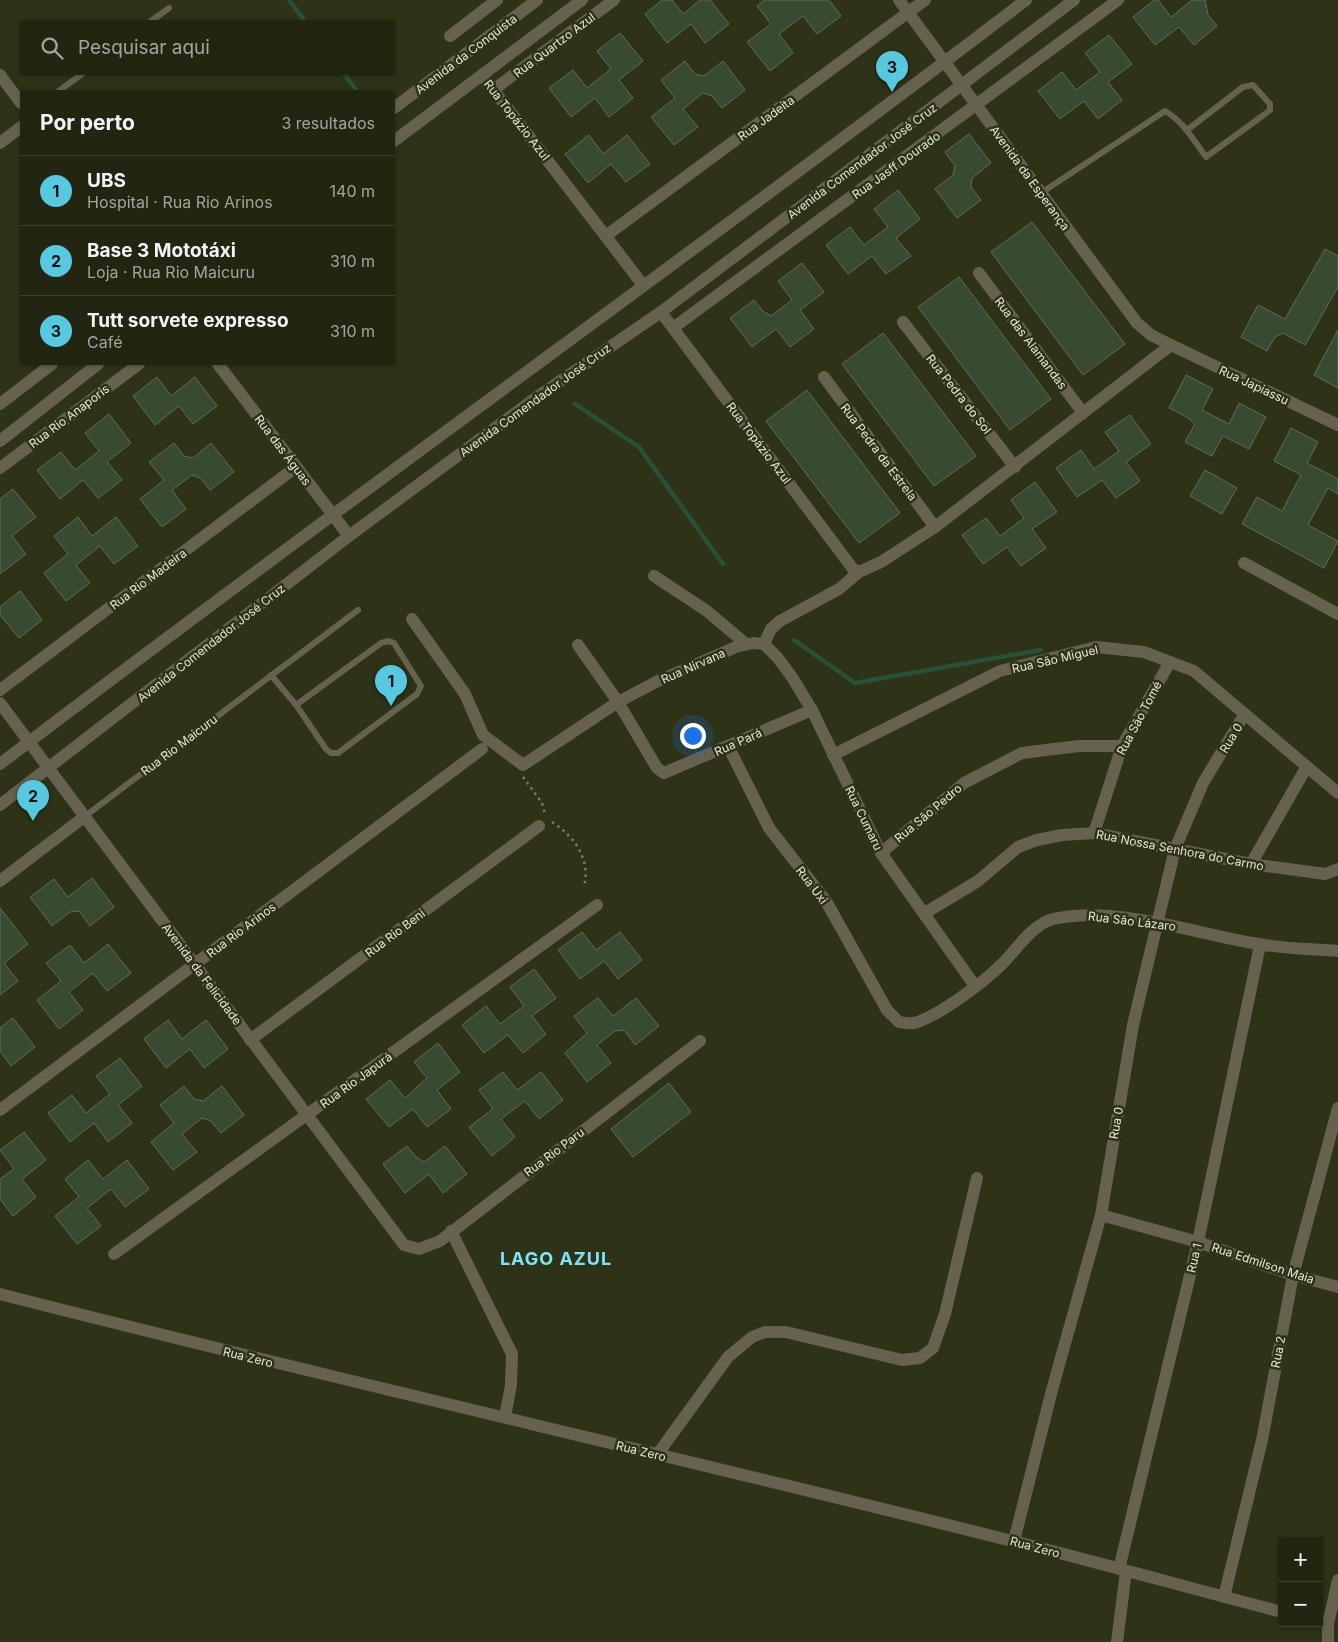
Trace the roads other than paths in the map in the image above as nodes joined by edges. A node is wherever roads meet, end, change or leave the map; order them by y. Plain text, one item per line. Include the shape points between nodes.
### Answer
1 (497, 0) edge
2 (537, 0) edge
3 (582, 0) edge
4 (614, 0) edge
5 (898, 0) edge
6 (925, 0) edge
7 (1026, 0) edge
8 (1074, 0) edge
9 (1118, 0) edge
10 (169, 8) dead end
11 (908, 13) junction
12 (152, 20) edge
13 (450, 36) dead end
14 (945, 62) junction
15 (0, 75) edge
16 (81, 75) edge
17 (482, 75) junction
18 (962, 86) junction
19 (60, 90) edge
20 (493, 90) junction
21 (20, 102) edge
22 (977, 106) junction
23 (395, 107) edge
24 (20, 128) edge
25 (1187, 130) junction
26 (395, 140) edge
27 (0, 143) edge
28 (1041, 193) junction
29 (607, 236) junction
30 (979, 273) dead end
31 (643, 285) junction
32 (661, 312) junction
33 (903, 322) dead end
34 (673, 328) junction
35 (1170, 346) junction
36 (51, 365) edge
37 (97, 365) edge
38 (138, 365) edge
39 (219, 365) edge
40 (824, 377) dead end
41 (0, 404) edge
42 (1084, 413) junction
43 (1338, 425) edge
44 (0, 440) edge
45 (296, 467) junction
46 (1014, 467) junction
47 (0, 468) edge
48 (332, 514) junction
49 (935, 527) junction
50 (349, 536) junction
51 (1244, 563) dead end
52 (859, 572) junction
53 (654, 576) dead end
54 (358, 610) dead end
55 (1338, 614) edge
56 (412, 619) dead end
57 (746, 644) junction
58 (764, 644) junction
59 (578, 645) dead end
60 (1170, 662) junction
61 (271, 675) junction
62 (0, 690) edge
63 (618, 702) junction
64 (0, 703) edge
65 (296, 705) junction
66 (812, 710) junction
67 (1244, 715) junction
68 (30, 741) junction
69 (728, 746) junction
70 (1122, 746) junction
71 (482, 749) dead end
72 (833, 754) junction
73 (0, 764) edge
74 (50, 768) junction
75 (1306, 768) junction
76 (1338, 793) edge
77 (0, 805) edge
78 (84, 817) junction
79 (539, 826) dead end
80 (1094, 832) junction
81 (1175, 849) junction
82 (881, 853) junction
83 (1251, 864) junction
84 (1338, 869) edge
85 (0, 881) edge
86 (597, 905) dead end
87 (925, 913) junction
88 (1157, 922) junction
89 (1260, 945) junction
90 (1338, 951) edge
91 (194, 965) junction
92 (975, 986) junction
93 (900, 1022) joint
94 (250, 1040) junction
95 (700, 1041) dead end
96 (1338, 1108) edge
97 (0, 1110) edge
98 (308, 1114) junction
99 (977, 1178) dead end
100 (1101, 1216) junction
101 (451, 1231) junction
102 (1198, 1242) junction
103 (404, 1245) joint
104 (114, 1254) dead end
105 (1293, 1275) junction
106 (1338, 1286) edge
107 (0, 1294) edge
108 (505, 1417) junction
109 (657, 1454) junction
110 (1014, 1541) junction
111 (1123, 1570) junction
112 (1338, 1580) edge
113 (1224, 1598) junction
114 (1278, 1611) edge
115 (1328, 1624) edge
116 (1118, 1642) edge
117 (1328, 1642) edge

1 - 13 street
2 - 23 street, Avenida da Conquista
3 - 17 street
4 - 20 street, Rua Quartzo Azul
5 - 11 street, Avenida da Esperança
6 - 11 street, Rua Jadeita
7 - 14 street
8 - 18 street, Avenida Comendador José Cruz
9 - 22 street, Rua Jasff Dourado
10 - 12 lane
11 - 14 street, Avenida da Esperança
11 - 29 street, Rua Jadeita
14 - 18 street, Avenida da Esperança
14 - 31 street
15 - 21 street
16 - 19 lane
17 - 20 street, Rua Topázio Azul
17 - 26 street
18 - 22 street, Avenida da Esperança
18 - 32 street, Avenida Comendador José Cruz
20 - 29 street, Rua Topázio Azul
22 - 28 street, Avenida da Esperança
22 - 34 street, Rua Jasff Dourado
24 - 27 street
25 - 25 lane via 1243,87 1253,85 1270,104 1266,114 1206,157
25 - 28 lane via 1165,111
28 - 35 street, Avenida da Esperança via 1136,323
29 - 31 street, Rua Topázio Azul
30 - 42 street, Rua das Alamandas
31 - 48 street
32 - 34 street, Rua Topázio Azul
32 - 50 street, Avenida Comendador José Cruz via 537,397
33 - 46 street, Rua Pedra do Sol
34 - 52 street, Rua Topázio Azul via 853,569
35 - 42 street
35 - 43 street, Rua Japiassu
36 - 41 street
37 - 44 street
38 - 47 street, Rua Rio Anaporis
39 - 45 street, Rua das Águas
40 - 49 street, Rua Pedra da Estrela
42 - 46 street
45 - 48 street, Rua das Águas
45 - 62 street, Rua Rio Madeira
46 - 49 street
48 - 50 street, Rua das Águas
48 - 68 street
49 - 52 street via 881,562
50 - 74 street, Avenida Comendador José Cruz
51 - 55 street
52 - 58 street via 839,589 780,621 771,629
53 - 57 street via 706,611
54 - 61 lane, Rua Rio Maicuru
56 - 63 street, Rua Nirvana via 466,694 483,735 523,765
57 - 58 street, Rua Nirvana
57 - 63 street, Rua Nirvana
58 - 66 street, Rua Cumaru via 787,670
59 - 63 street
60 - 67 street, Rua São Miguel via 1194,671
60 - 70 street, Rua São Tomé
60 - 72 street, Rua São Miguel via 1144,652 1096,647 1000,671
61 - 65 lane
61 - 78 lane, Rua Rio Maicuru
63 - 69 street, Rua Pará via 657,768 664,773
64 - 68 street, Avenida da Felicidade
65 - 65 lane via 330,753 338,753 417,694 421,686 394,643 384,641
66 - 69 street, Rua Pará
66 - 72 street, Rua Cumaru
67 - 75 street, Rua São Miguel
67 - 81 street, Rua 0 via 1204,783
68 - 73 street
68 - 74 street, Avenida da Felicidade
69 - 93 street, Rua Uxi via 768,828 826,901 887,1010
70 - 80 street, Rua São Tomé
70 - 82 street, Rua São Pedro via 1079,746 1022,753 964,782
71 - 91 street, Rua Rio Arinos
72 - 82 street, Rua Cumaru
74 - 77 street, Avenida Comendador José Cruz
74 - 78 street, Avenida da Felicidade
75 - 76 street, Rua São Miguel
75 - 83 street
78 - 85 street, Rua Rio Maicuru
78 - 91 street, Avenida da Felicidade
79 - 94 street, Rua Rio Beni
80 - 81 street, Rua Nossa Senhora do Carmo
80 - 87 street, Rua Nossa Senhora do Carmo via 1036,840 1018,847 978,881
81 - 83 street, Rua Nossa Senhora do Carmo
81 - 88 street, Rua 0
82 - 87 street, Rua Cumaru
83 - 84 street, Rua Nossa Senhora do Carmo via 1326,874
86 - 98 street, Rua Rio Japurá
87 - 92 street, Rua Cumaru
88 - 89 street, Rua São Lázaro
88 - 92 street, Rua São Lázaro via 1082,916 1051,920 1033,932
88 - 100 street, Rua 0 via 1133,1025
89 - 90 street, Rua São Lázaro
89 - 102 street, Rua 1
91 - 94 street, Avenida da Felicidade
91 - 97 street, Rua Rio Arinos
92 - 93 street, Rua São Lázaro via 932,1015 916,1022
94 - 98 street, Avenida da Felicidade
95 - 101 street, Rua Rio Paru
96 - 105 street, Rua 2
98 - 103 street, Avenida da Felicidade
98 - 104 street, Rua Rio Japurá
99 - 109 street via 945,1314 930,1352 920,1358 902,1360 786,1332 765,1332 752,1337 728,1357
100 - 102 street, Rua Edmilson Maia
100 - 110 street, Rua 0
101 - 103 street, Rua Rio Paru via 428,1247 412,1249
101 - 108 street via 512,1354
102 - 105 street, Rua Edmilson Maia
102 - 111 street, Rua 1
105 - 106 street, Rua Edmilson Maia
105 - 113 street, Rua 2 via 1262,1440
107 - 108 street, Rua Zero
108 - 109 street, Rua Zero
109 - 110 street, Rua Zero
110 - 111 street, Rua Zero
111 - 113 street, Rua Zero
111 - 116 street, Rua 1
112 - 115 street
113 - 114 street, Rua Zero
115 - 117 street

